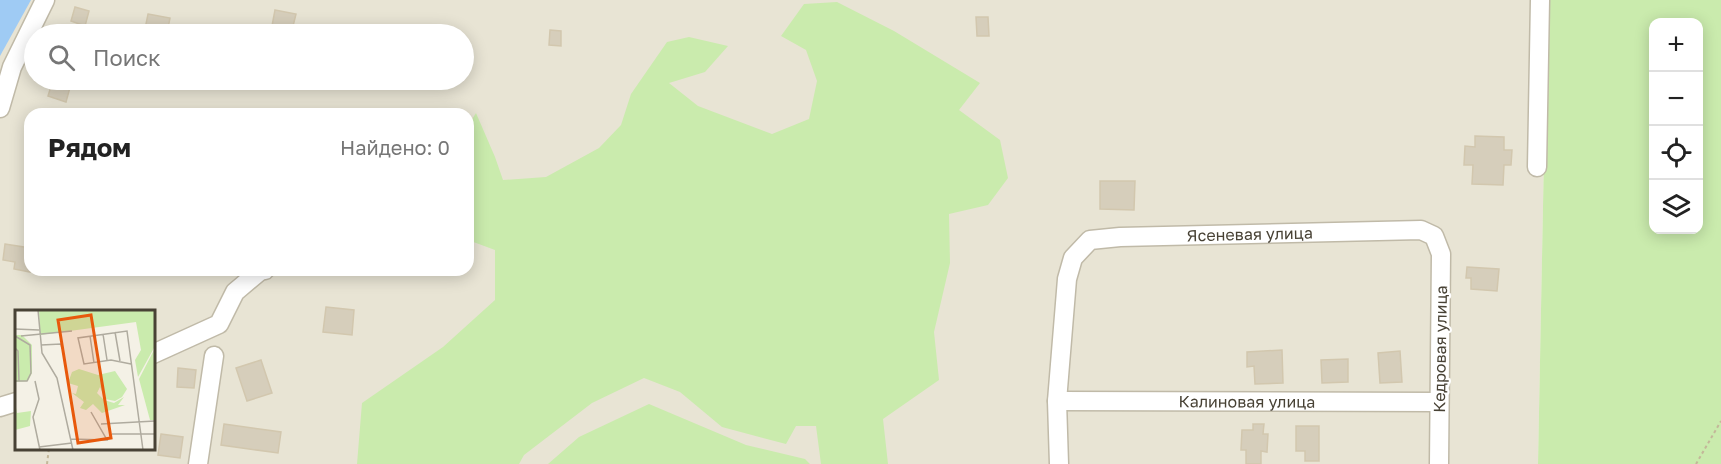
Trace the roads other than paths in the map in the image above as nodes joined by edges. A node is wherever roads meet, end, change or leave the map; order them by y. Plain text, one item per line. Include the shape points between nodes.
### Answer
1 (45, 0) edge
2 (1540, 0) edge
3 (33, 24) edge
4 (24, 43) edge
5 (0, 108) edge
6 (1537, 167) dead end
7 (1434, 236) joint
8 (254, 276) edge
9 (154, 354) edge
10 (214, 356) dead end
11 (1057, 401) junction
12 (15, 402) edge
13 (1439, 402) junction
14 (0, 407) edge
15 (198, 464) edge
16 (1059, 464) edge
17 (1439, 464) edge

1 - 3 street
2 - 6 street
4 - 5 street
7 - 11 street, Ясеневая улица via 1421,230 1089,240 1073,258 1067,279
7 - 13 street, Кедровая улица via 1441,254
8 - 9 street via 235,291 219,324
10 - 15 street
11 - 13 street, Калиновая улица
11 - 16 street
12 - 14 street
13 - 17 street, Кедровая улица

